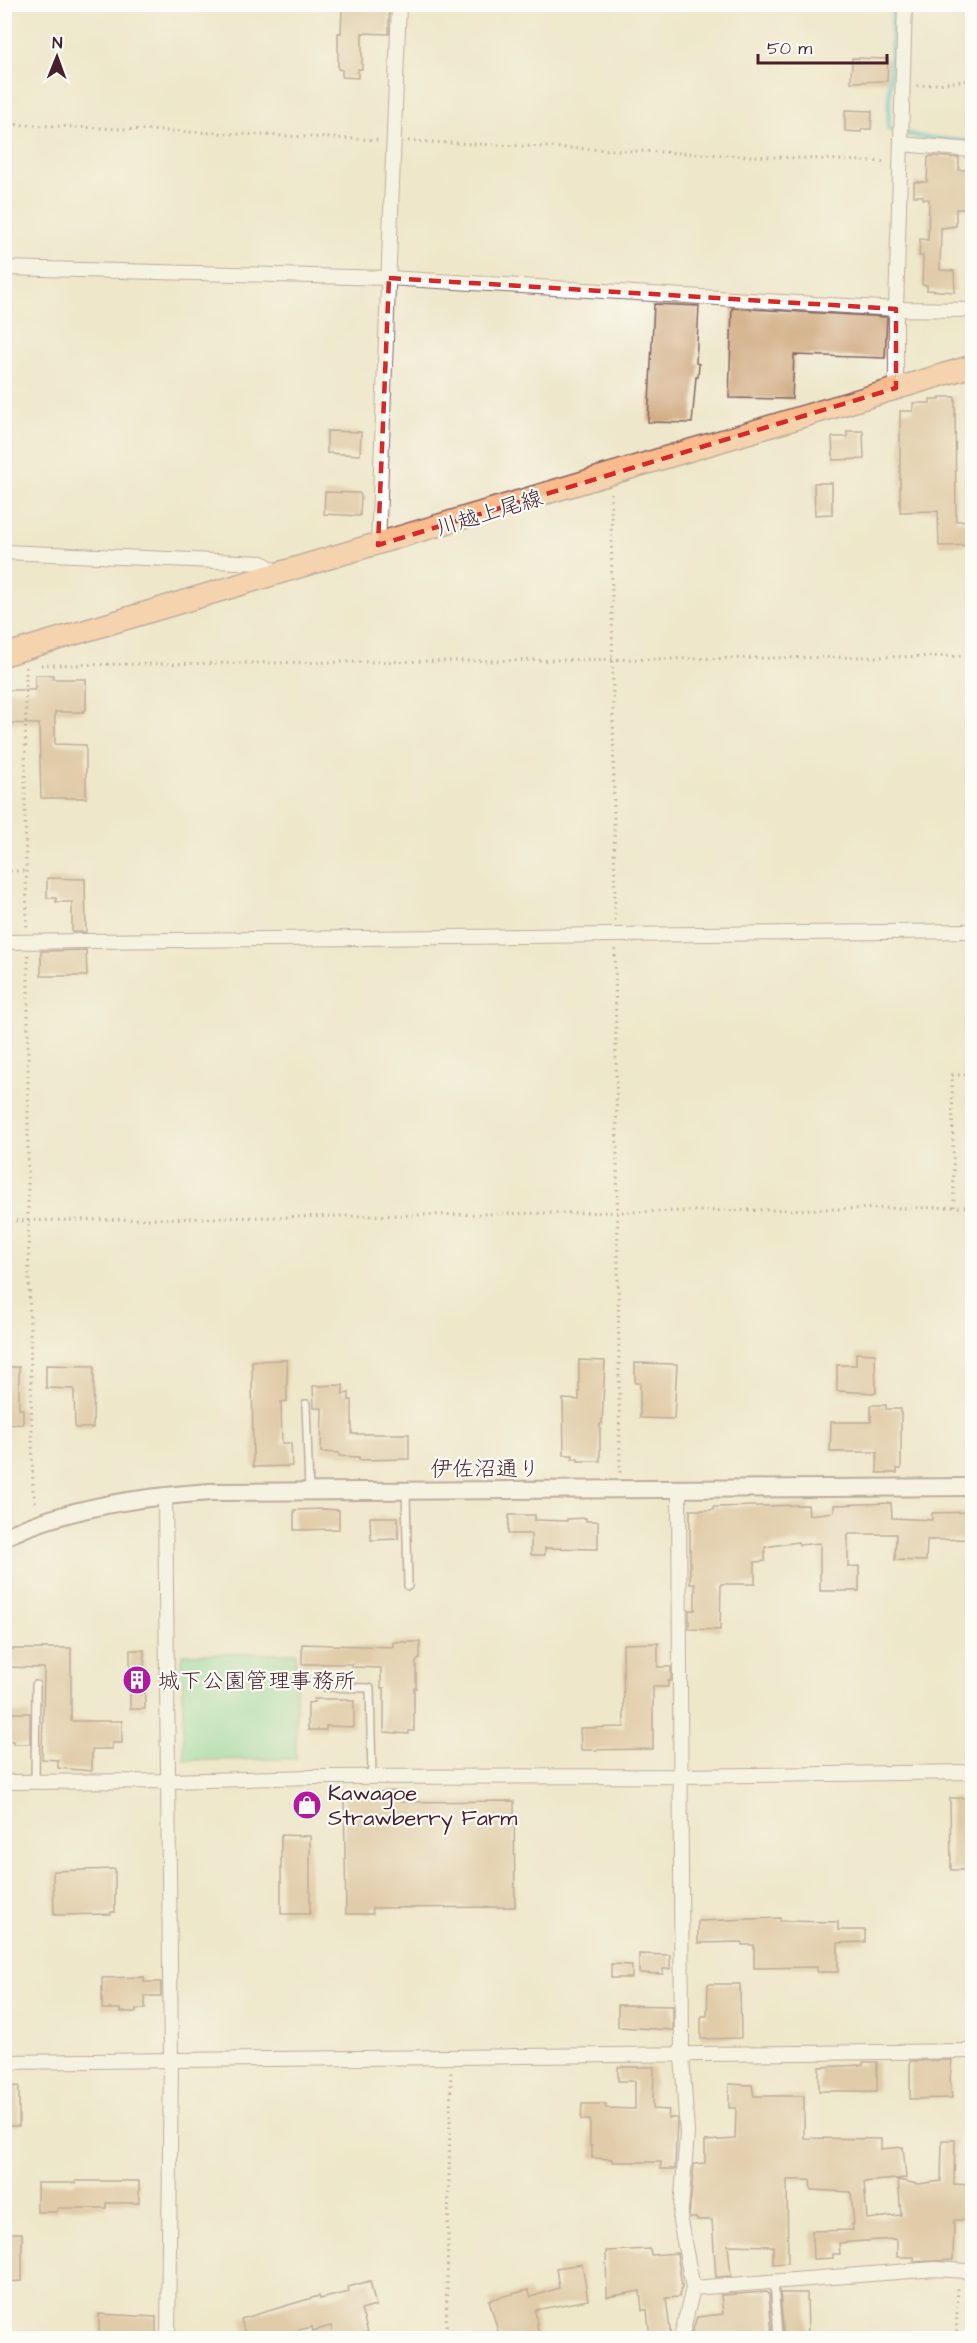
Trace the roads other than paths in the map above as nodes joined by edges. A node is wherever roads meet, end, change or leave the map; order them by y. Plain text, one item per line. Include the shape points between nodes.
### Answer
1 (399, 4) edge
2 (905, 4) edge
3 (901, 144) junction
4 (972, 150) edge
5 (4, 268) edge
6 (389, 278) junction
7 (896, 309) junction
8 (972, 310) edge
9 (972, 366) edge
10 (896, 388) junction
11 (378, 545) junction
12 (4, 552) edge
13 (280, 573) junction
14 (9, 654) edge
15 (972, 931) edge
16 (4, 942) edge
17 (306, 1404) dead end
18 (972, 1486) edge
19 (679, 1490) junction
20 (309, 1491) junction
21 (406, 1491) junction
22 (165, 1495) junction
23 (5, 1535) edge
24 (408, 1586) dead end
25 (36, 1685) dead end
26 (325, 1687) dead end
27 (972, 1772) edge
28 (372, 1776) junction
29 (680, 1776) junction
30 (168, 1781) junction
31 (4, 1782) edge
32 (35, 1782) junction
33 (972, 2051) edge
34 (682, 2055) junction
35 (171, 2060) junction
36 (4, 2062) edge
37 (966, 2272) edge
38 (774, 2281) junction
39 (693, 2288) junction
40 (168, 2338) edge
41 (681, 2338) edge
42 (777, 2338) edge

1 - 6 street
2 - 3 street
3 - 4 street
3 - 7 street
5 - 6 street
6 - 7 street
6 - 11 street
7 - 8 street
7 - 10 street
9 - 10 main road, 川越上尾線
10 - 11 main road, 川越上尾線
11 - 13 main road, 川越上尾線
12 - 13 street via 262,563
13 - 14 main road, 川越上尾線
15 - 16 street
17 - 20 lane
18 - 19 street, 伊佐沼通り
19 - 21 street, 伊佐沼通り
19 - 29 street
20 - 21 street, 伊佐沼通り
20 - 22 street, 伊佐沼通り
21 - 24 lane
22 - 23 street, 伊佐沼通り via 120,1501
22 - 30 street
25 - 32 lane
26 - 28 lane via 370,1688
27 - 29 street
28 - 29 street
28 - 30 street
29 - 34 street
30 - 32 street
30 - 35 street
31 - 32 street
33 - 34 street
34 - 35 street
34 - 39 street via 687,2134 680,2221
35 - 36 street
35 - 40 street
37 - 38 street via 935,2269
38 - 39 street
38 - 42 lane
39 - 41 street

